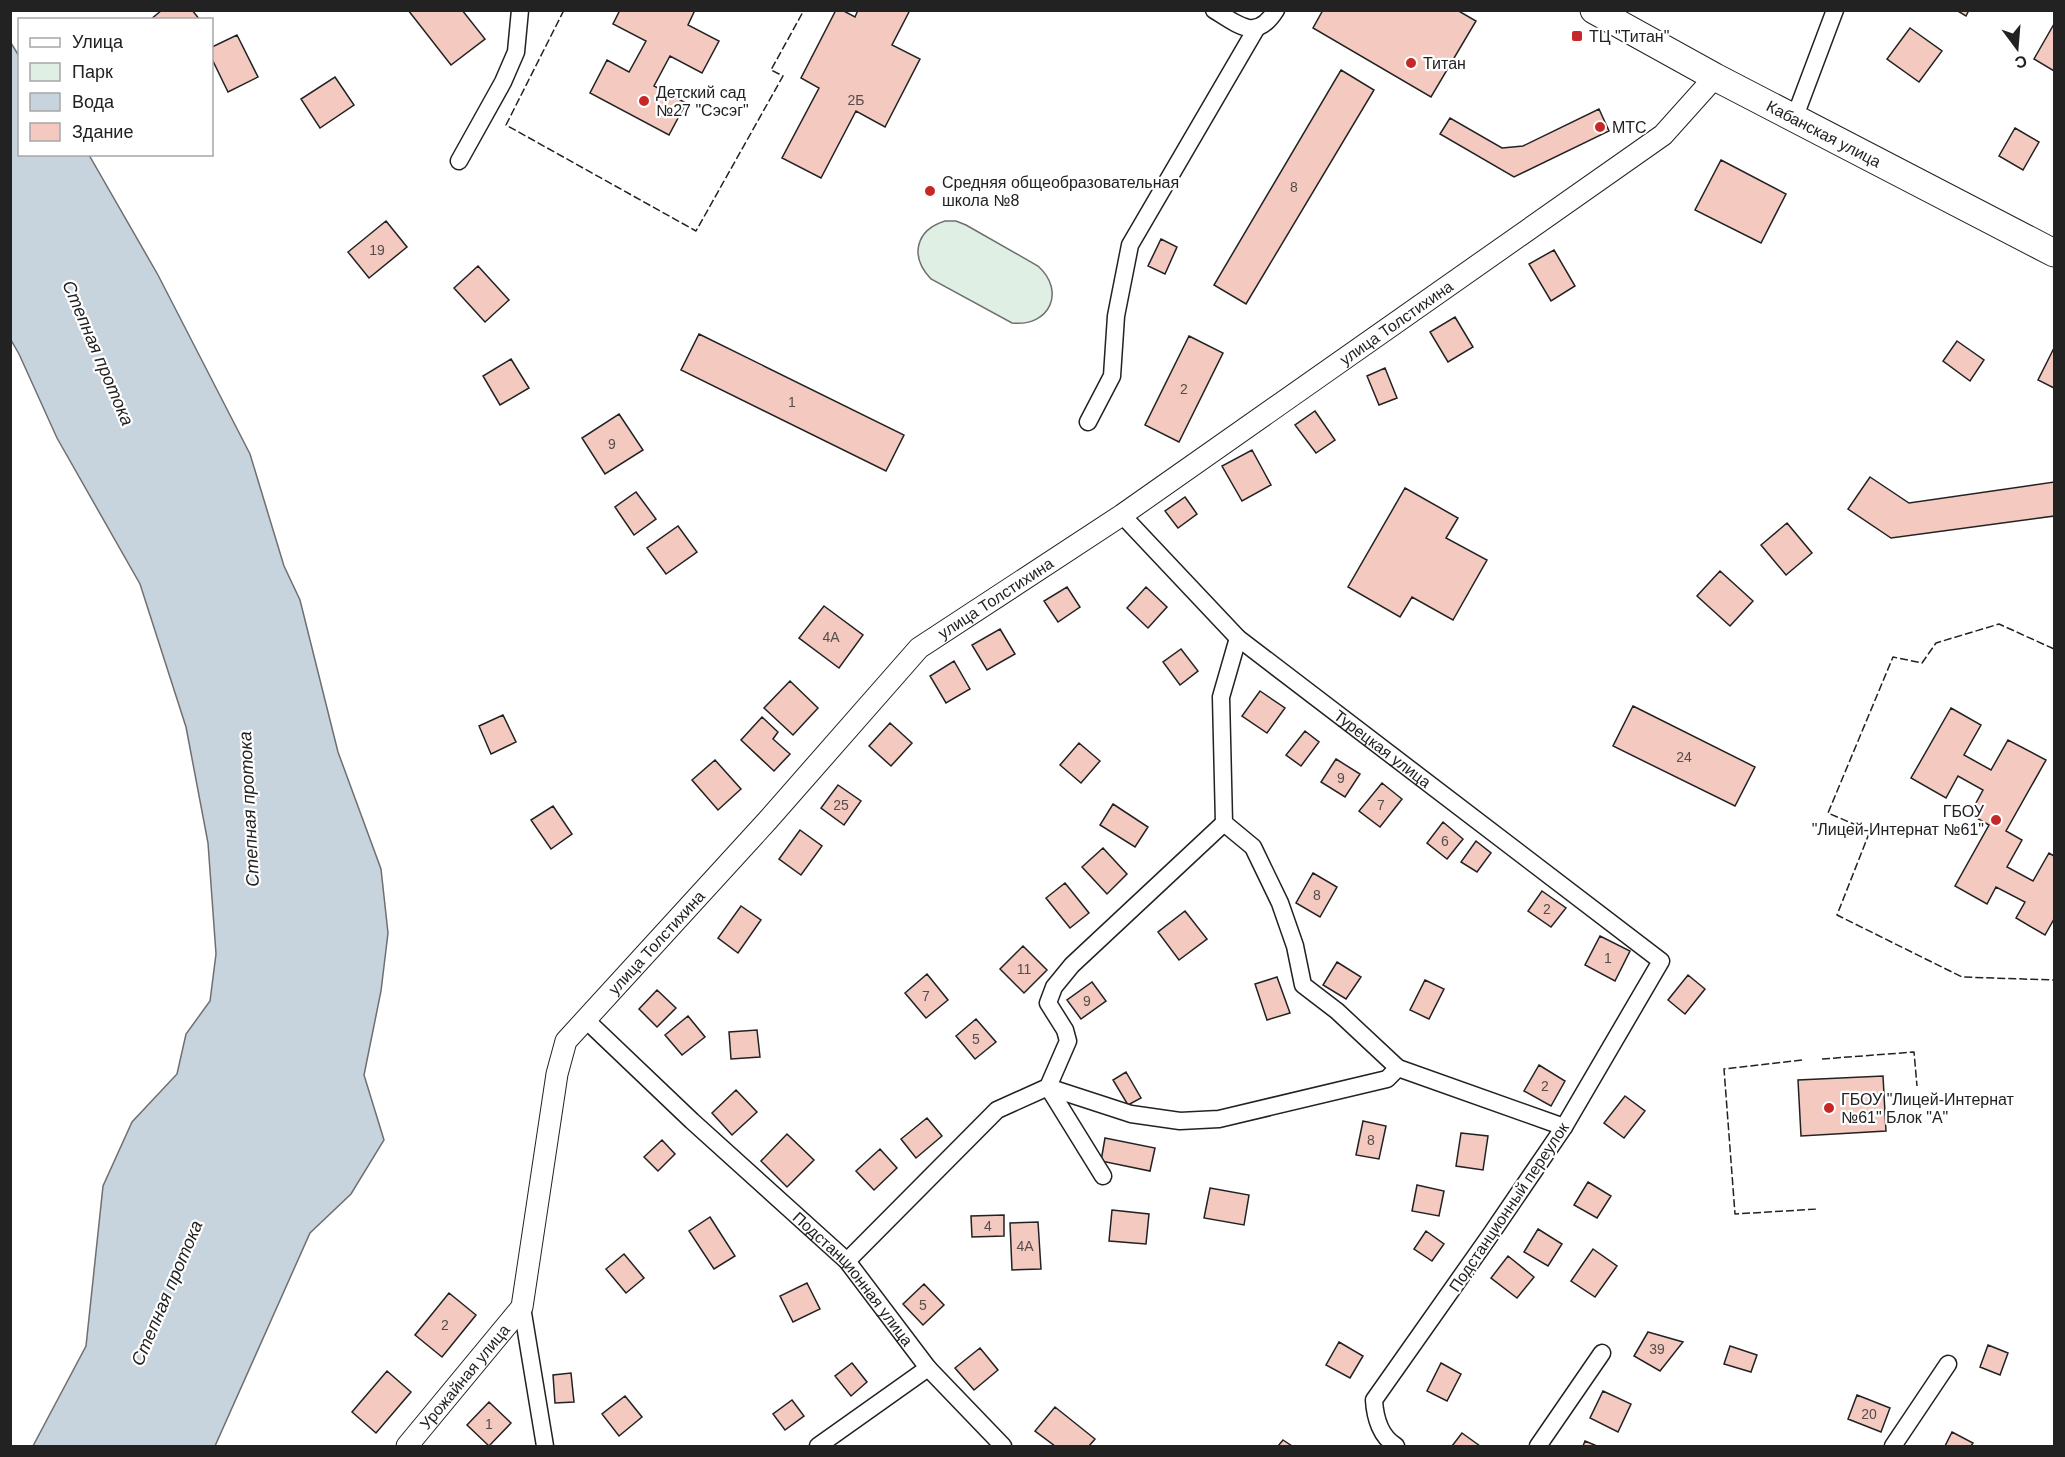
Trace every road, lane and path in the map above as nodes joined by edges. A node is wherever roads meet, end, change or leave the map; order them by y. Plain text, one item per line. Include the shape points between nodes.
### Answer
1 (520, 10) edge
2 (1214, 10) edge
3 (1276, 10) edge
4 (1594, 10) edge
5 (1835, 10) edge
6 (1256, 29) junction
7 (1715, 77) junction
8 (1794, 119) junction
9 (459, 160) dead end
10 (2055, 253) edge
11 (1088, 422) dead end
12 (1122, 515) junction
13 (1238, 638) junction
14 (1224, 823) junction
15 (1661, 961) joint
16 (585, 1019) junction
17 (1398, 1068) junction
18 (1048, 1087) junction
19 (1564, 1127) junction
20 (1103, 1176) dead end
21 (847, 1261) junction
22 (522, 1307) junction
23 (1602, 1353) dead end
24 (1948, 1364) dead end
25 (928, 1368) junction
26 (407, 1446) edge
27 (545, 1446) edge
28 (818, 1446) edge
29 (1003, 1446) edge
30 (1396, 1446) edge
31 (1538, 1446) edge
32 (1893, 1446) edge

1 - 9 street via 516,52
2 - 6 street via 1244,28
3 - 6 street via 1269,21
4 - 7 main road, Кабанская улица
5 - 8 street
6 - 11 street via 1130,245 1116,316 1112,376
7 - 8 main road, Кабанская улица
7 - 12 street, улица Толстихина via 1663,135
8 - 10 main road, Кабанская улица
12 - 13 street, Турецкая улица
12 - 16 street, улица Толстихина via 919,648
13 - 14 street via 1221,697
13 - 15 street, Турецкая улица
14 - 17 street via 1253,847 1280,903 1303,985
14 - 18 street via 1072,965 1054,987 1048,1003 1068,1041
15 - 19 street, Подстанционный переулок
16 - 21 street, Подстанционная улица
16 - 22 street, улица Толстихина via 566,1041 556,1074
17 - 18 street via 1387,1079 1219,1119 1180,1121 1131,1114
17 - 19 street
18 - 20 street
18 - 21 street via 997,1110
19 - 30 street, Подстанционный переулок via 1374,1400 1381,1430 1388,1442
21 - 25 street, Подстанционная улица
22 - 26 street, Урожайная улица
22 - 27 street
23 - 31 street
24 - 32 street
25 - 28 street
25 - 29 street, Подстанционная улица

